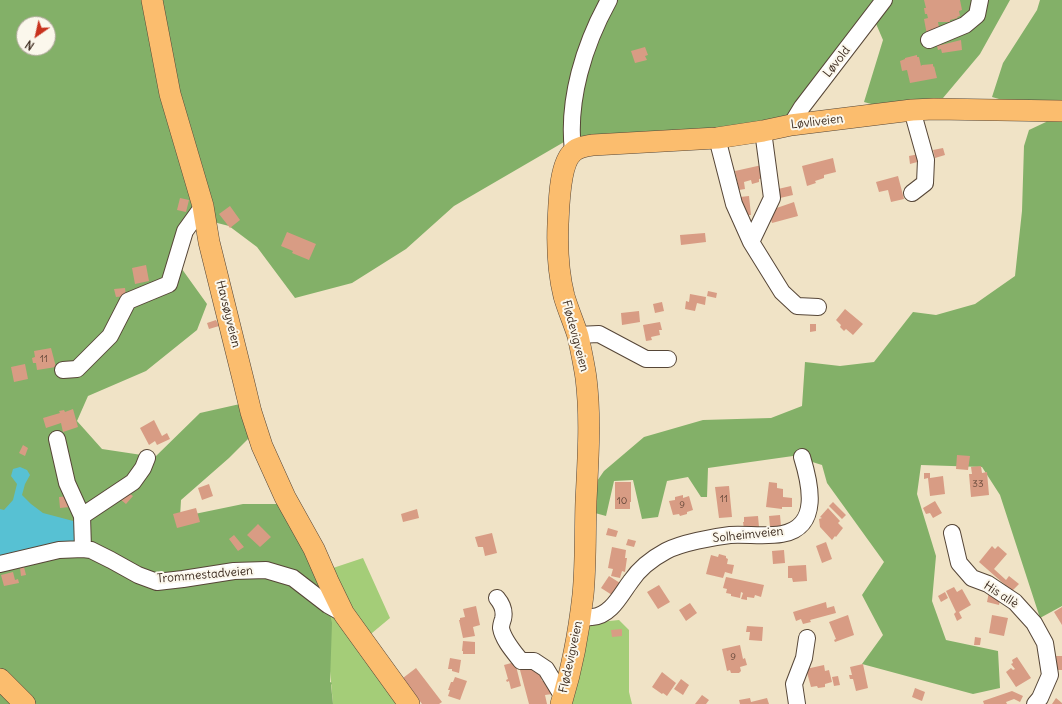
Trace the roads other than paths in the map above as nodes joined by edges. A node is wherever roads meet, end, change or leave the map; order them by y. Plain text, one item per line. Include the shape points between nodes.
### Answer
1 (152, 0) edge
2 (609, 0) edge
3 (884, 0) edge
4 (980, 0) edge
5 (929, 40) dead end
6 (912, 110) junction
7 (1062, 111) edge
8 (791, 125) junction
9 (763, 131) junction
10 (717, 138) junction
11 (573, 151) junction
12 (912, 193) dead end
13 (203, 206) junction
14 (751, 242) junction
15 (818, 307) dead end
16 (577, 335) junction
17 (668, 359) dead end
18 (63, 370) dead end
19 (57, 439) dead end
20 (802, 457) dead end
21 (147, 458) dead end
22 (82, 516) junction
23 (952, 533) dead end
24 (83, 548) junction
25 (0, 564) edge
26 (497, 598) dead end
27 (344, 614) junction
28 (580, 616) junction
29 (807, 638) dead end
30 (0, 680) edge
31 (562, 701) edge
32 (25, 704) edge
33 (408, 704) edge
34 (796, 704) edge
35 (1035, 704) edge

1 - 13 main road, Havsøyveien via 170,94
2 - 11 street, Flødevigveien via 587,48 576,91
3 - 8 street, Løvold
4 - 5 street via 977,15 965,25
6 - 7 main road, Løvliveien
6 - 8 main road, Løvliveien
6 - 12 street via 926,160 925,183
8 - 9 main road, Løvliveien
9 - 10 main road, Løvliveien
9 - 14 street via 772,198
10 - 11 main road, Løvliveien via 593,145
10 - 14 street via 734,204
11 - 16 main road, Flødevigveien via 566,161 563,173 557,249 564,297
13 - 18 street via 185,231 169,284 128,301 110,336 77,369
13 - 27 main road, Havsøyveien via 251,412 262,446
14 - 15 street via 782,292 797,306
16 - 17 street via 599,334 646,359
16 - 28 main road, Flødevigveien via 586,377 588,408 583,594
19 - 22 street via 67,483
20 - 28 street, Solheimveien via 815,473 810,508 798,527 783,534 729,536 675,547 653,559 641,570 610,608 593,617
21 - 22 street via 133,482
22 - 24 street
23 - 35 street, His allè via 959,563 972,578 988,584 1015,602 1034,623 1045,643 1050,675
24 - 25 street, Trommestadveien via 59,550
24 - 27 street, Trommestadveien via 157,582 234,571 266,570 293,578 328,606
26 - 31 street via 502,604 503,634 513,651 521,661 534,661 546,669
27 - 33 main road, Trommestadveien
28 - 31 main road, Flødevigveien
29 - 34 street via 804,658 794,684
30 - 32 main road

